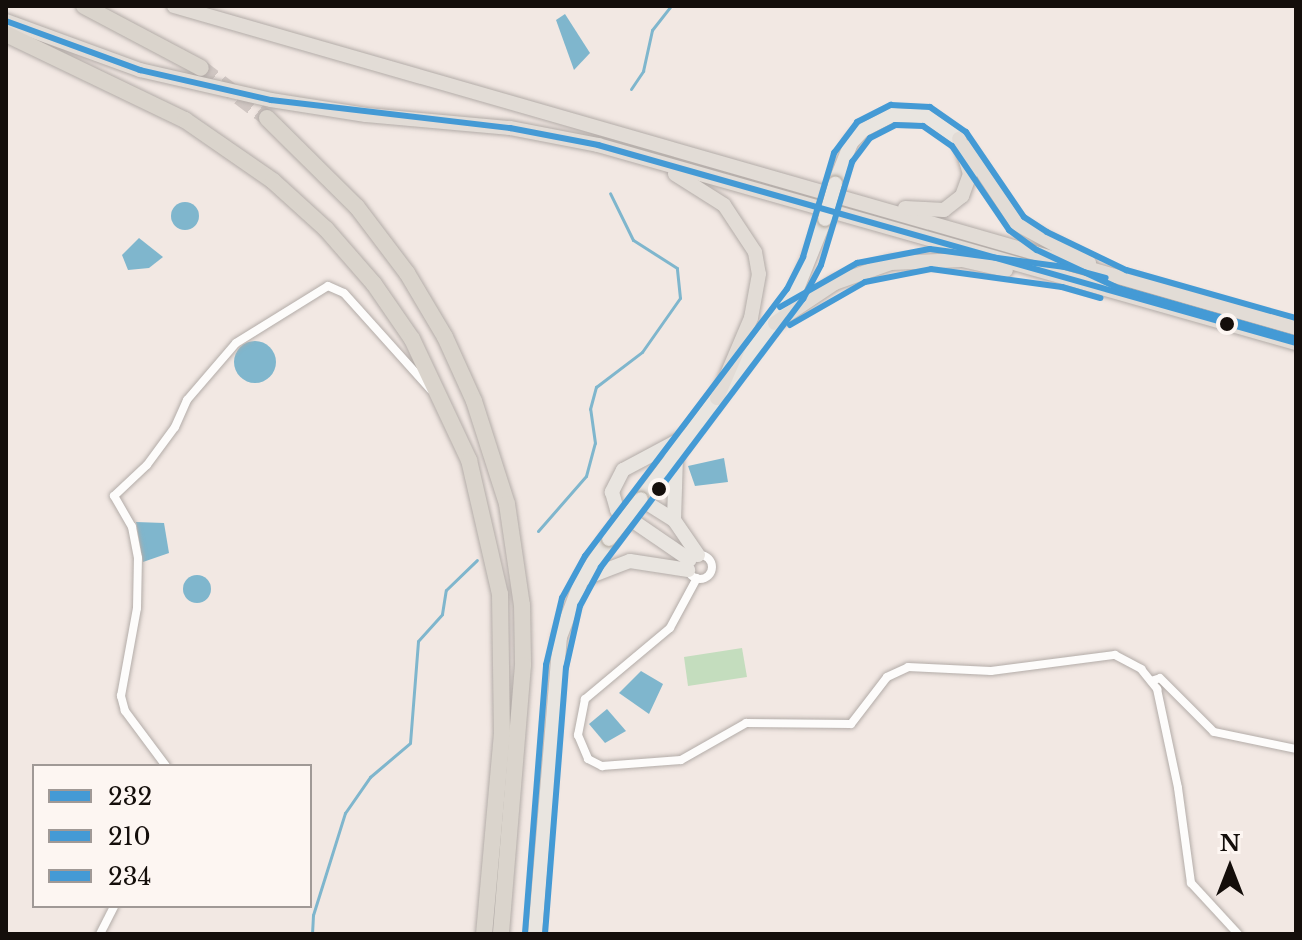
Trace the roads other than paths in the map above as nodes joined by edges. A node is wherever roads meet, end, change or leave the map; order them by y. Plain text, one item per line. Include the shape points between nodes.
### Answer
1 (84, 6) edge
2 (174, 6) edge
3 (6, 21) edge
4 (6, 34) edge
5 (201, 68) tunnel mouth
6 (267, 118) tunnel mouth
7 (959, 139) junction
8 (651, 146) junction
9 (639, 156) junction
10 (1064, 277) junction
11 (1122, 279) junction
12 (775, 323) junction
13 (1296, 328) edge
14 (1296, 343) edge
15 (408, 348) joint
16 (390, 350) junction
17 (431, 390) junction
18 (717, 398) junction
19 (689, 435) junction
20 (677, 453) junction
21 (641, 499) junction
22 (674, 520) junction
23 (693, 566) junction
24 (582, 579) junction
25 (500, 594) junction
26 (1154, 685) junction
27 (1296, 749) edge
28 (165, 764) edge
29 (113, 908) edge
30 (100, 934) edge
31 (484, 934) edge
32 (501, 934) edge
33 (535, 934) edge
34 (1238, 934) edge

1 - 5 highway
2 - 8 highway
3 - 9 highway via 140,70 271,100 510,128
4 - 25 highway via 185,120 273,181 336,240 412,339 446,405 484,507
6 - 32 highway via 357,207 407,273 474,401 503,490 522,605 523,665
7 - 8 highway via 967,158 967,187 954,204 931,212 692,150
7 - 11 highway via 1017,224
7 - 12 main road, bridge via 926,116 893,115 863,130 851,143 835,183 812,261
8 - 11 highway
9 - 10 highway
9 - 18 highway via 724,205 755,252 759,274 751,318
10 - 12 highway via 962,260 891,263 835,283
10 - 14 highway
11 - 13 highway
12 - 18 main road
15 - 16 street via 400,354
15 - 17 highway
16 - 17 street
16 - 28 street via 344,293 328,286 236,343 187,400 147,465 114,496 132,527 138,558 137,608 121,696 125,711
17 - 25 highway via 462,464
18 - 19 main road
19 - 20 main road
19 - 23 main road via 623,470 612,492 617,510
20 - 21 main road
20 - 22 main road
21 - 22 main road
21 - 24 main road, bridge
22 - 23 main road
23 - 24 main road via 630,561
23 - 26 street via 670,628 585,699 578,735 588,759 602,766 681,760 746,723 851,724 887,677 908,667 991,671 1096,653 1131,660
24 - 33 main road via 560,637
25 - 31 highway via 503,706
26 - 27 street via 1160,678 1214,732
26 - 34 street via 1178,788 1191,883
29 - 30 street

